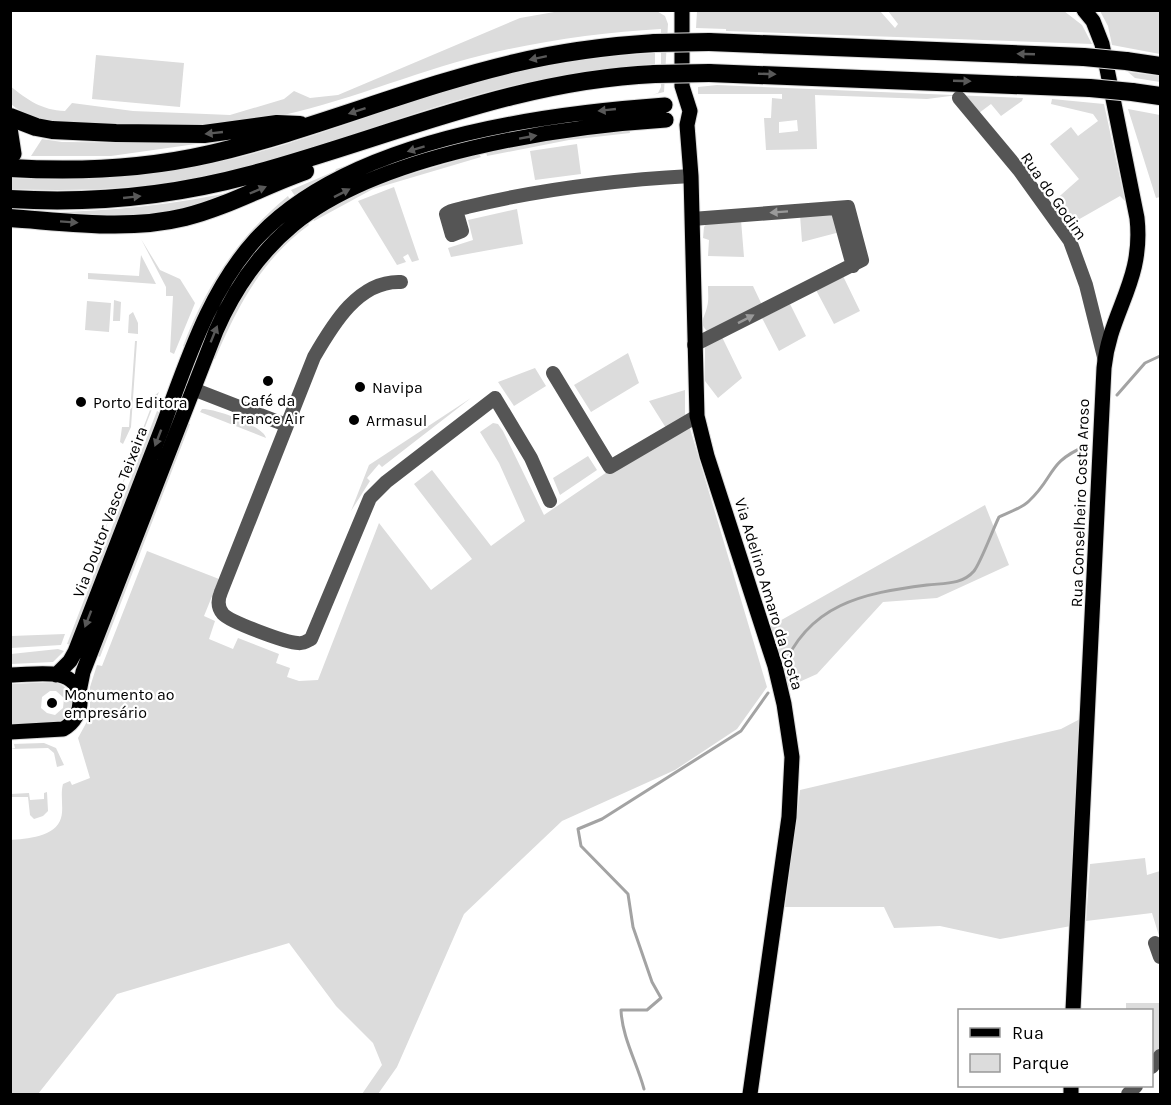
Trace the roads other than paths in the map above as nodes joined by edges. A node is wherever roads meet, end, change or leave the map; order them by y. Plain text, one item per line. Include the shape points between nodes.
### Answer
1 (682, 10) edge
2 (1084, 10) edge
3 (1161, 66) edge
4 (682, 86) junction
5 (1161, 96) edge
6 (959, 98) dead end
7 (672, 114) junction
8 (10, 117) edge
9 (314, 125) junction
10 (10, 128) edge
11 (373, 137) junction
12 (12, 161) edge
13 (691, 176) junction
14 (10, 199) edge
15 (456, 210) dead end
16 (10, 218) edge
17 (692, 219) junction
18 (401, 282) dead end
19 (694, 345) junction
20 (1105, 361) junction
21 (553, 373) dead end
22 (186, 386) junction
23 (697, 416) junction
24 (286, 425) junction
25 (550, 501) dead end
26 (10, 675) edge
27 (56, 675) junction
28 (79, 692) junction
29 (10, 732) edge
30 (1155, 943) dead end
31 (1161, 957) edge
32 (1073, 1009) edge
33 (750, 1095) edge

1 - 4 main road, Via Adelino Amaro da Costa
2 - 20 main road, Rua Conselheiro Costa Aroso via 1102,44 1139,240 1134,276
3 -> 9 highway, bridge via 1084,57 655,43 596,48 514,63
4 - 7 main road
4 - 7 main road, Via Adelino Amaro da Costa via 690,111
11 -> 5 highway, bridge via 512,94 578,81 655,74 1090,88
6 - 20 street, Rua do Godim via 1019,170 1070,241 1086,285
7 - 13 main road, Via Adelino Amaro da Costa via 688,140
7 - 22 main road, Via Doutor Vasco Teixeira via 565,115 478,132 394,155 331,181 285,211 236,263 206,315
9 -> 8 highway via 277,124 204,134 116,133 52,130
9 - 12 highway via 240,147 169,162 88,170
10 - 12 main road
14 -> 11 highway via 92,200 185,189 260,172
16 -> 11 highway via 120,225 185,217 315,168
13 - 15 street via 536,193
13 - 17 main road, Via Adelino Amaro da Costa
17 - 19 main road, Via Adelino Amaro da Costa
19 -> 17 street via 853,266 837,208
18 - 24 street via 378,284 344,312 314,357
19 - 23 main road, Via Adelino Amaro da Costa
20 - 32 main road, Rua Conselheiro Costa Aroso
21 - 23 street via 610,467
22 - 24 street
22 -> 27 main road, Via Doutor Vasco Teixeira via 73,657
22 - 28 main road, Via Doutor Vasco Teixeira
23 - 33 main road, Via Adelino Amaro da Costa via 704,449 775,666 792,757 789,817
24 - 25 street via 218,601 227,617 291,642 303,643 315,634 363,511 375,492 495,398 531,458
26 - 27 main road
27 - 28 main road via 67,678
28 - 29 main road, Via Doutor Vasco Teixeira via 79,714 70,726 56,731
30 - 31 street

